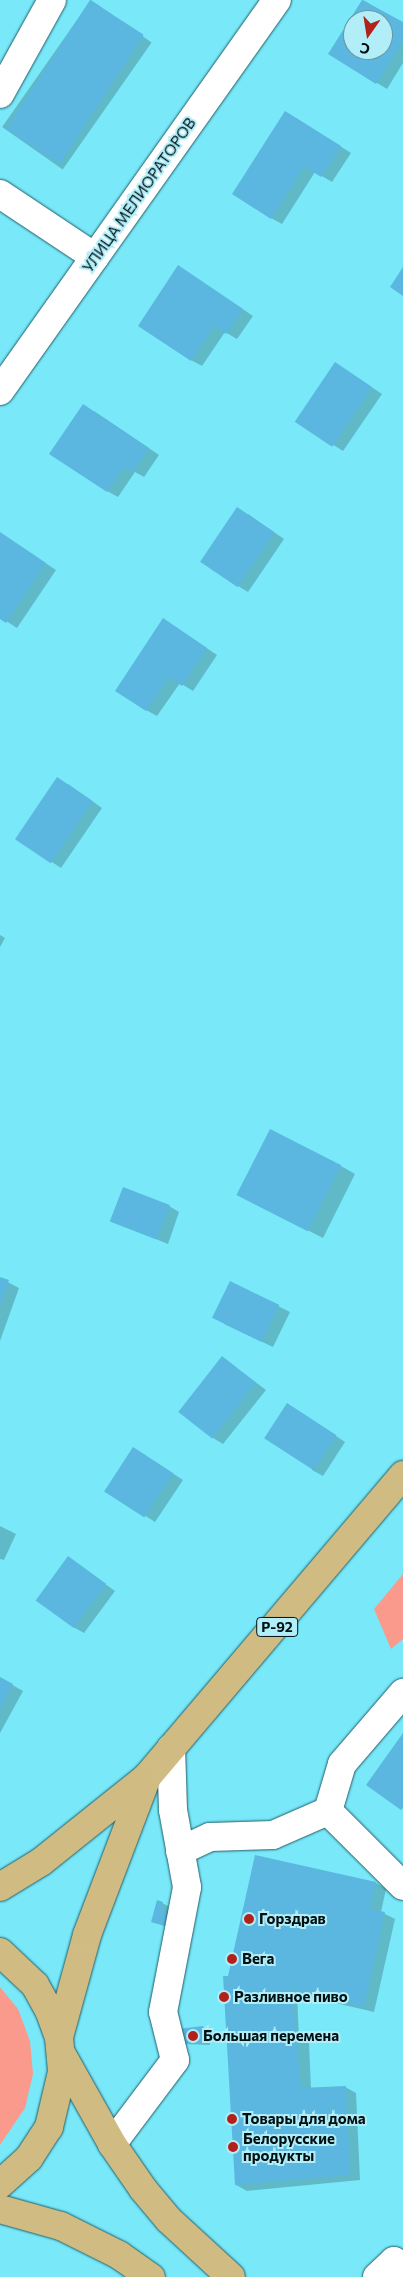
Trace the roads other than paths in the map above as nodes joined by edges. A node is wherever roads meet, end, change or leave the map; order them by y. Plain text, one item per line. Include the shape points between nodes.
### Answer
1 (52, 0) edge
2 (277, 0) edge
3 (0, 94) edge
4 (0, 194) edge
5 (95, 257) junction
6 (0, 391) edge
7 (403, 1475) edge
8 (403, 1693) edge
9 (171, 1748) junction
10 (147, 1777) junction
11 (328, 1812) junction
12 (180, 1851) junction
13 (403, 1886) edge
14 (0, 1887) edge
15 (0, 1952) edge
16 (60, 2045) junction
17 (112, 2144) junction
18 (0, 2184) edge
19 (0, 2209) edge
20 (403, 2270) edge
21 (151, 2277) edge
22 (231, 2277) edge
23 (377, 2277) edge

1 - 3 street
2 - 5 street, УЛИЦА МЕЛИОРАТОРОВ
4 - 5 street
5 - 6 street, УЛИЦА МЕЛИОРАТОРОВ
7 - 9 main road, Р-92 via 225,1690
8 - 11 street via 342,1764
9 - 10 main road, Р-92
9 - 12 street
10 - 14 main road, Р-92 via 41,1862
10 - 16 main road, Р-92 via 87,1935
11 - 12 street via 273,1836 210,1837
11 - 13 street
12 - 17 street via 187,1887 163,2012 175,2060
15 - 16 main road via 35,1985
16 - 17 main road
16 - 18 main road via 60,2091 49,2127 29,2158
17 - 22 main road via 169,2220
19 - 21 main road via 61,2226 119,2255
20 - 23 street via 394,2261

